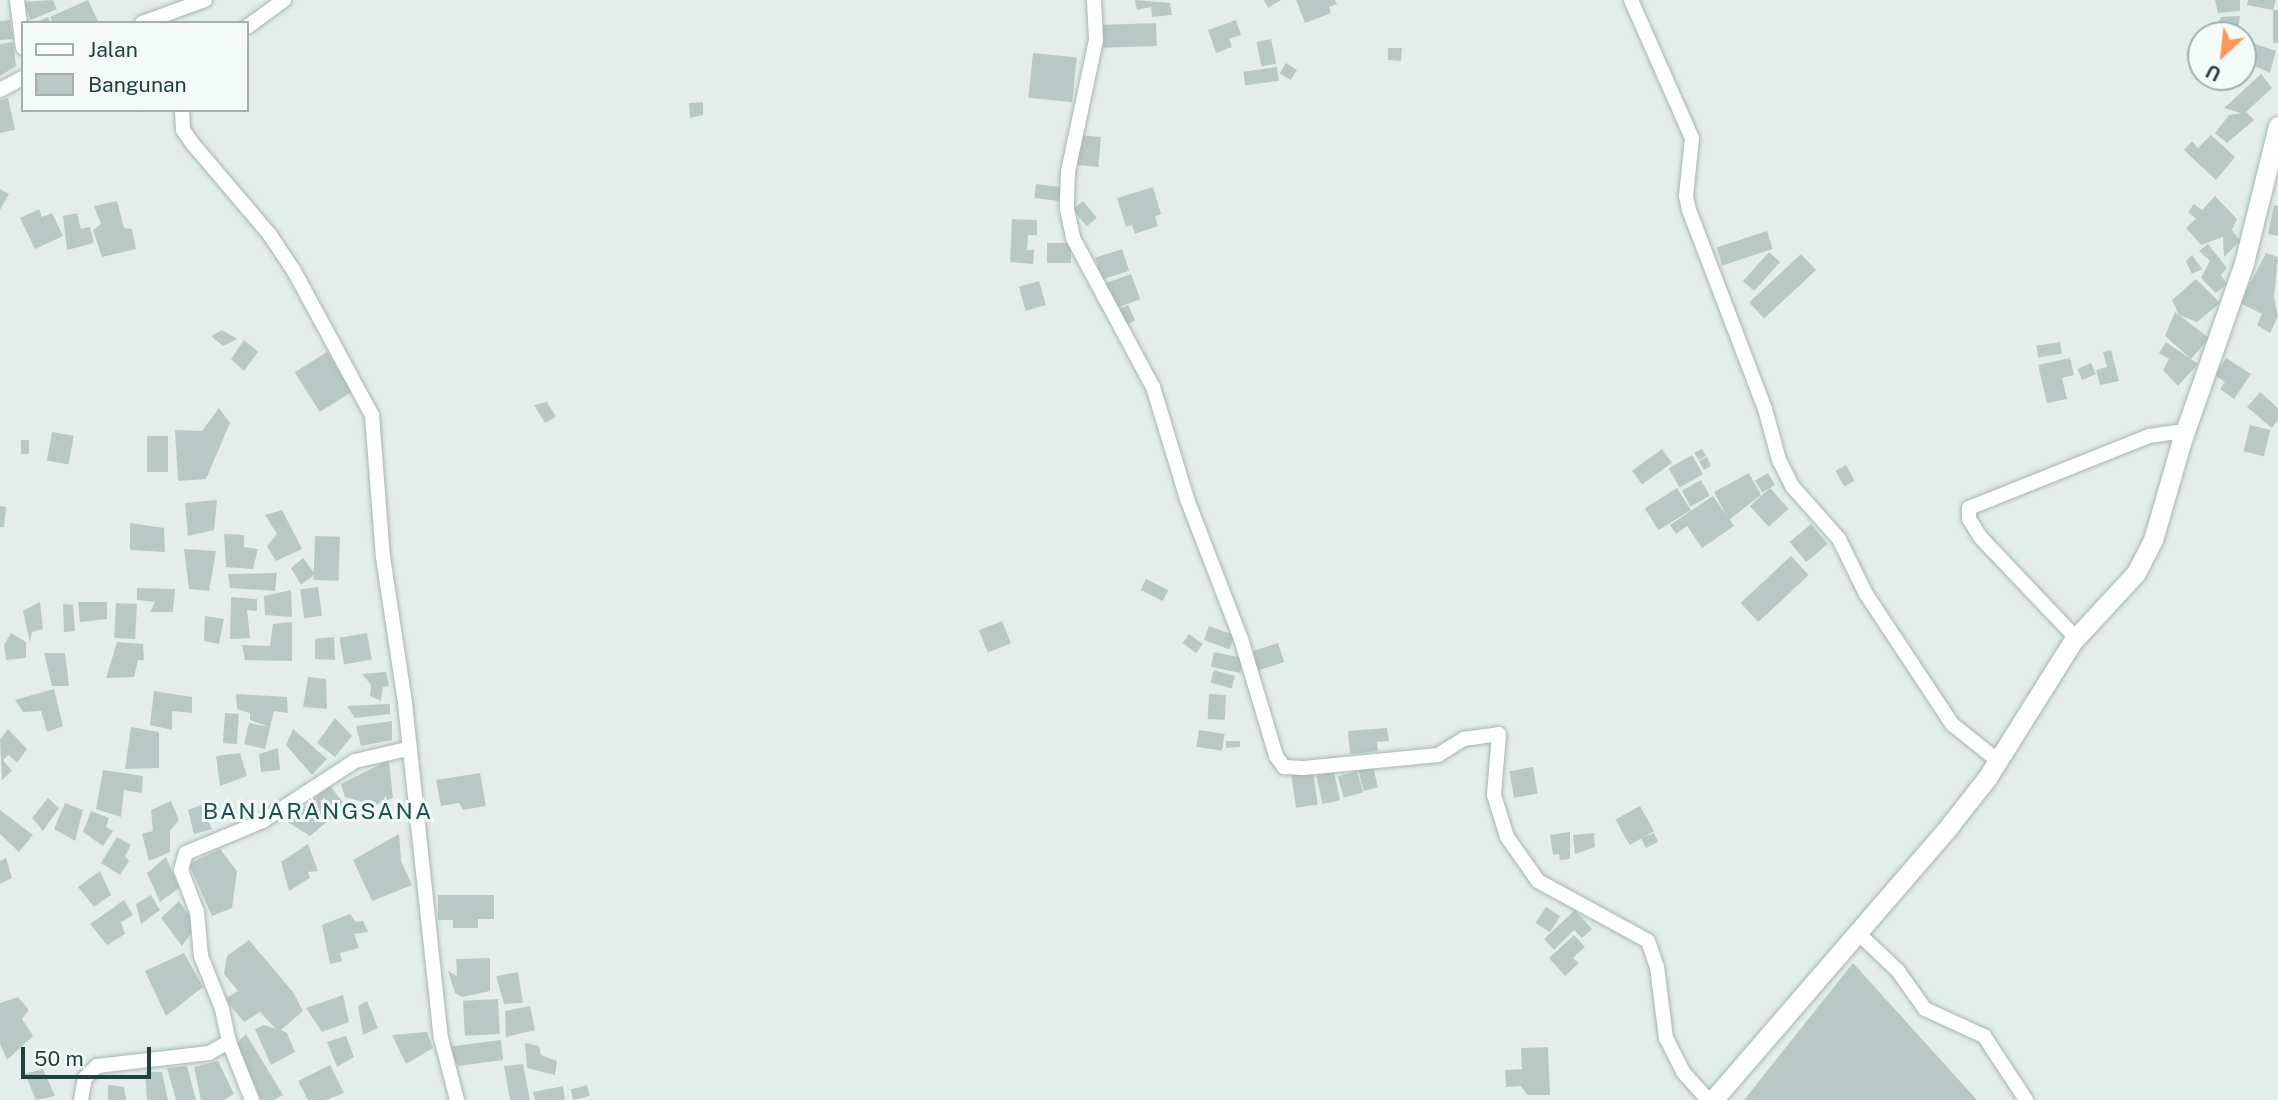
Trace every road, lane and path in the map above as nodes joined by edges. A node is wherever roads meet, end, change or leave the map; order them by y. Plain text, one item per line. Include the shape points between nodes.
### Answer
1 (17, 0) edge
2 (205, 0) edge
3 (284, 0) edge
4 (1094, 0) edge
5 (1631, 0) edge
6 (147, 21) edge
7 (248, 26) edge
8 (21, 32) edge
9 (21, 79) edge
10 (0, 90) edge
11 (182, 112) edge
12 (2278, 126) edge
13 (2185, 431) junction
14 (2077, 638) junction
15 (407, 749) junction
16 (1997, 760) junction
17 (1859, 934) junction
18 (229, 1042) junction
19 (81, 1100) edge
20 (253, 1100) edge
21 (457, 1100) edge
22 (1711, 1100) edge
23 (2026, 1100) edge

1 - 8 street
2 - 6 street
3 - 7 street
4 - 22 street via 1096,40 1068,172 1067,209 1073,238 1153,387 1187,499 1241,639 1276,756 1284,767 1304,768 1438,755 1464,739 1499,734 1494,795 1507,837 1538,881 1648,941 1657,967 1666,1038 1683,1072
5 - 16 street via 1692,138 1686,195 1689,210 1701,231 1783,469 1792,486 1839,539 1866,594 1952,724
9 - 10 street
11 - 15 street via 183,130 192,143 295,271 372,415
12 - 13 street via 2244,263
13 - 14 street via 2153,540 2136,573
13 - 14 street via 2149,436 1969,508 1969,519 1981,537
14 - 16 street
15 - 18 street via 355,761 263,821 192,848 182,858 181,870 200,922 201,956 222,1009
15 - 21 street via 441,1038
16 - 17 street via 1950,825
17 - 22 street
17 - 23 street via 1898,971 1925,1009 1984,1036
18 - 19 street via 209,1053 97,1066 85,1078
18 - 20 street

